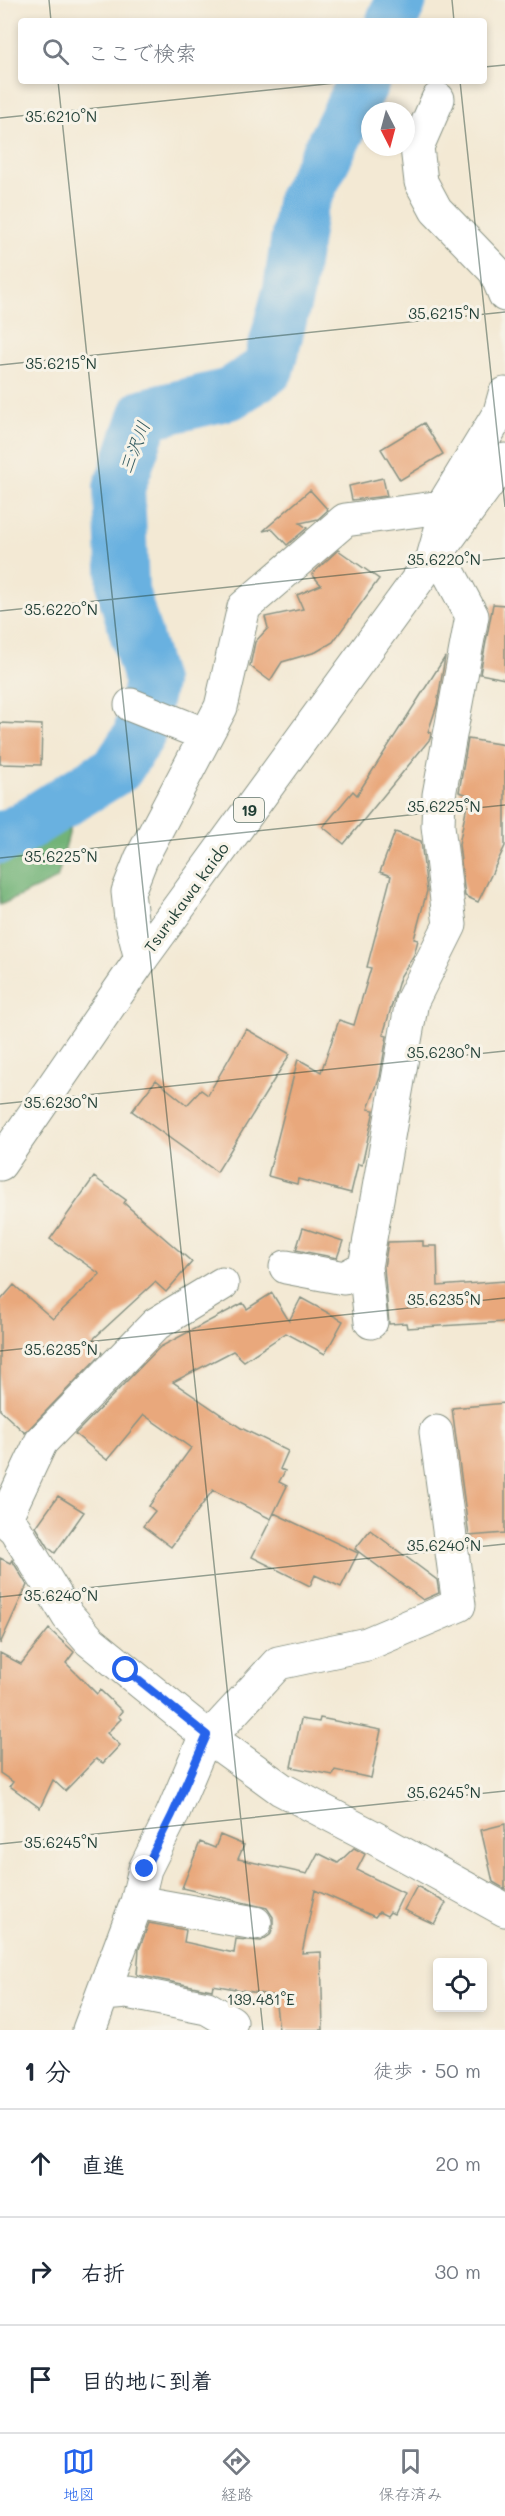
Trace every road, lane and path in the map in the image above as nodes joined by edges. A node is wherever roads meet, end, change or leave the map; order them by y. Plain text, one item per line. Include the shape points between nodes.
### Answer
1 (438, 99) dead end
2 (505, 295) edge
3 (505, 394) edge
4 (505, 460) edge
5 (442, 507) junction
6 (434, 554) junction
7 (130, 705) dead end
8 (206, 735) junction
9 (141, 960) junction
10 (0, 1164) edge
11 (286, 1267) dead end
12 (365, 1267) junction
13 (222, 1284) dead end
14 (371, 1322) dead end
15 (436, 1432) dead end
16 (3, 1517) edge
17 (208, 1736) junction
18 (137, 1902) junction
19 (505, 1910) edge
20 (255, 1923) dead end
21 (103, 1994) junction
22 (231, 2022) dead end
23 (89, 2030) edge

1 - 2 street via 417,147 421,182 436,210 495,271
3 - 5 street via 500,412
4 - 6 street, Tsurukawa kaido / 19
5 - 6 street via 444,519
5 - 8 street via 345,520 244,607 221,707
6 - 9 street, Tsurukawa kaido / 19
6 - 12 street via 448,571 472,616 439,795 438,826 450,925 412,1001
7 - 8 street
8 - 9 street via 141,859 128,892
9 - 10 street, Tsurukawa kaido / 19
11 - 12 street via 344,1278
12 - 14 street
13 - 16 street via 156,1324 41,1442
15 - 17 street via 459,1605 367,1644 278,1663
16 - 17 street via 15,1529 68,1616 90,1641
17 - 18 street via 145,1869
17 - 19 street via 281,1789
18 - 20 street
18 - 21 street
21 - 22 street via 127,1992 207,2008
21 - 23 street

